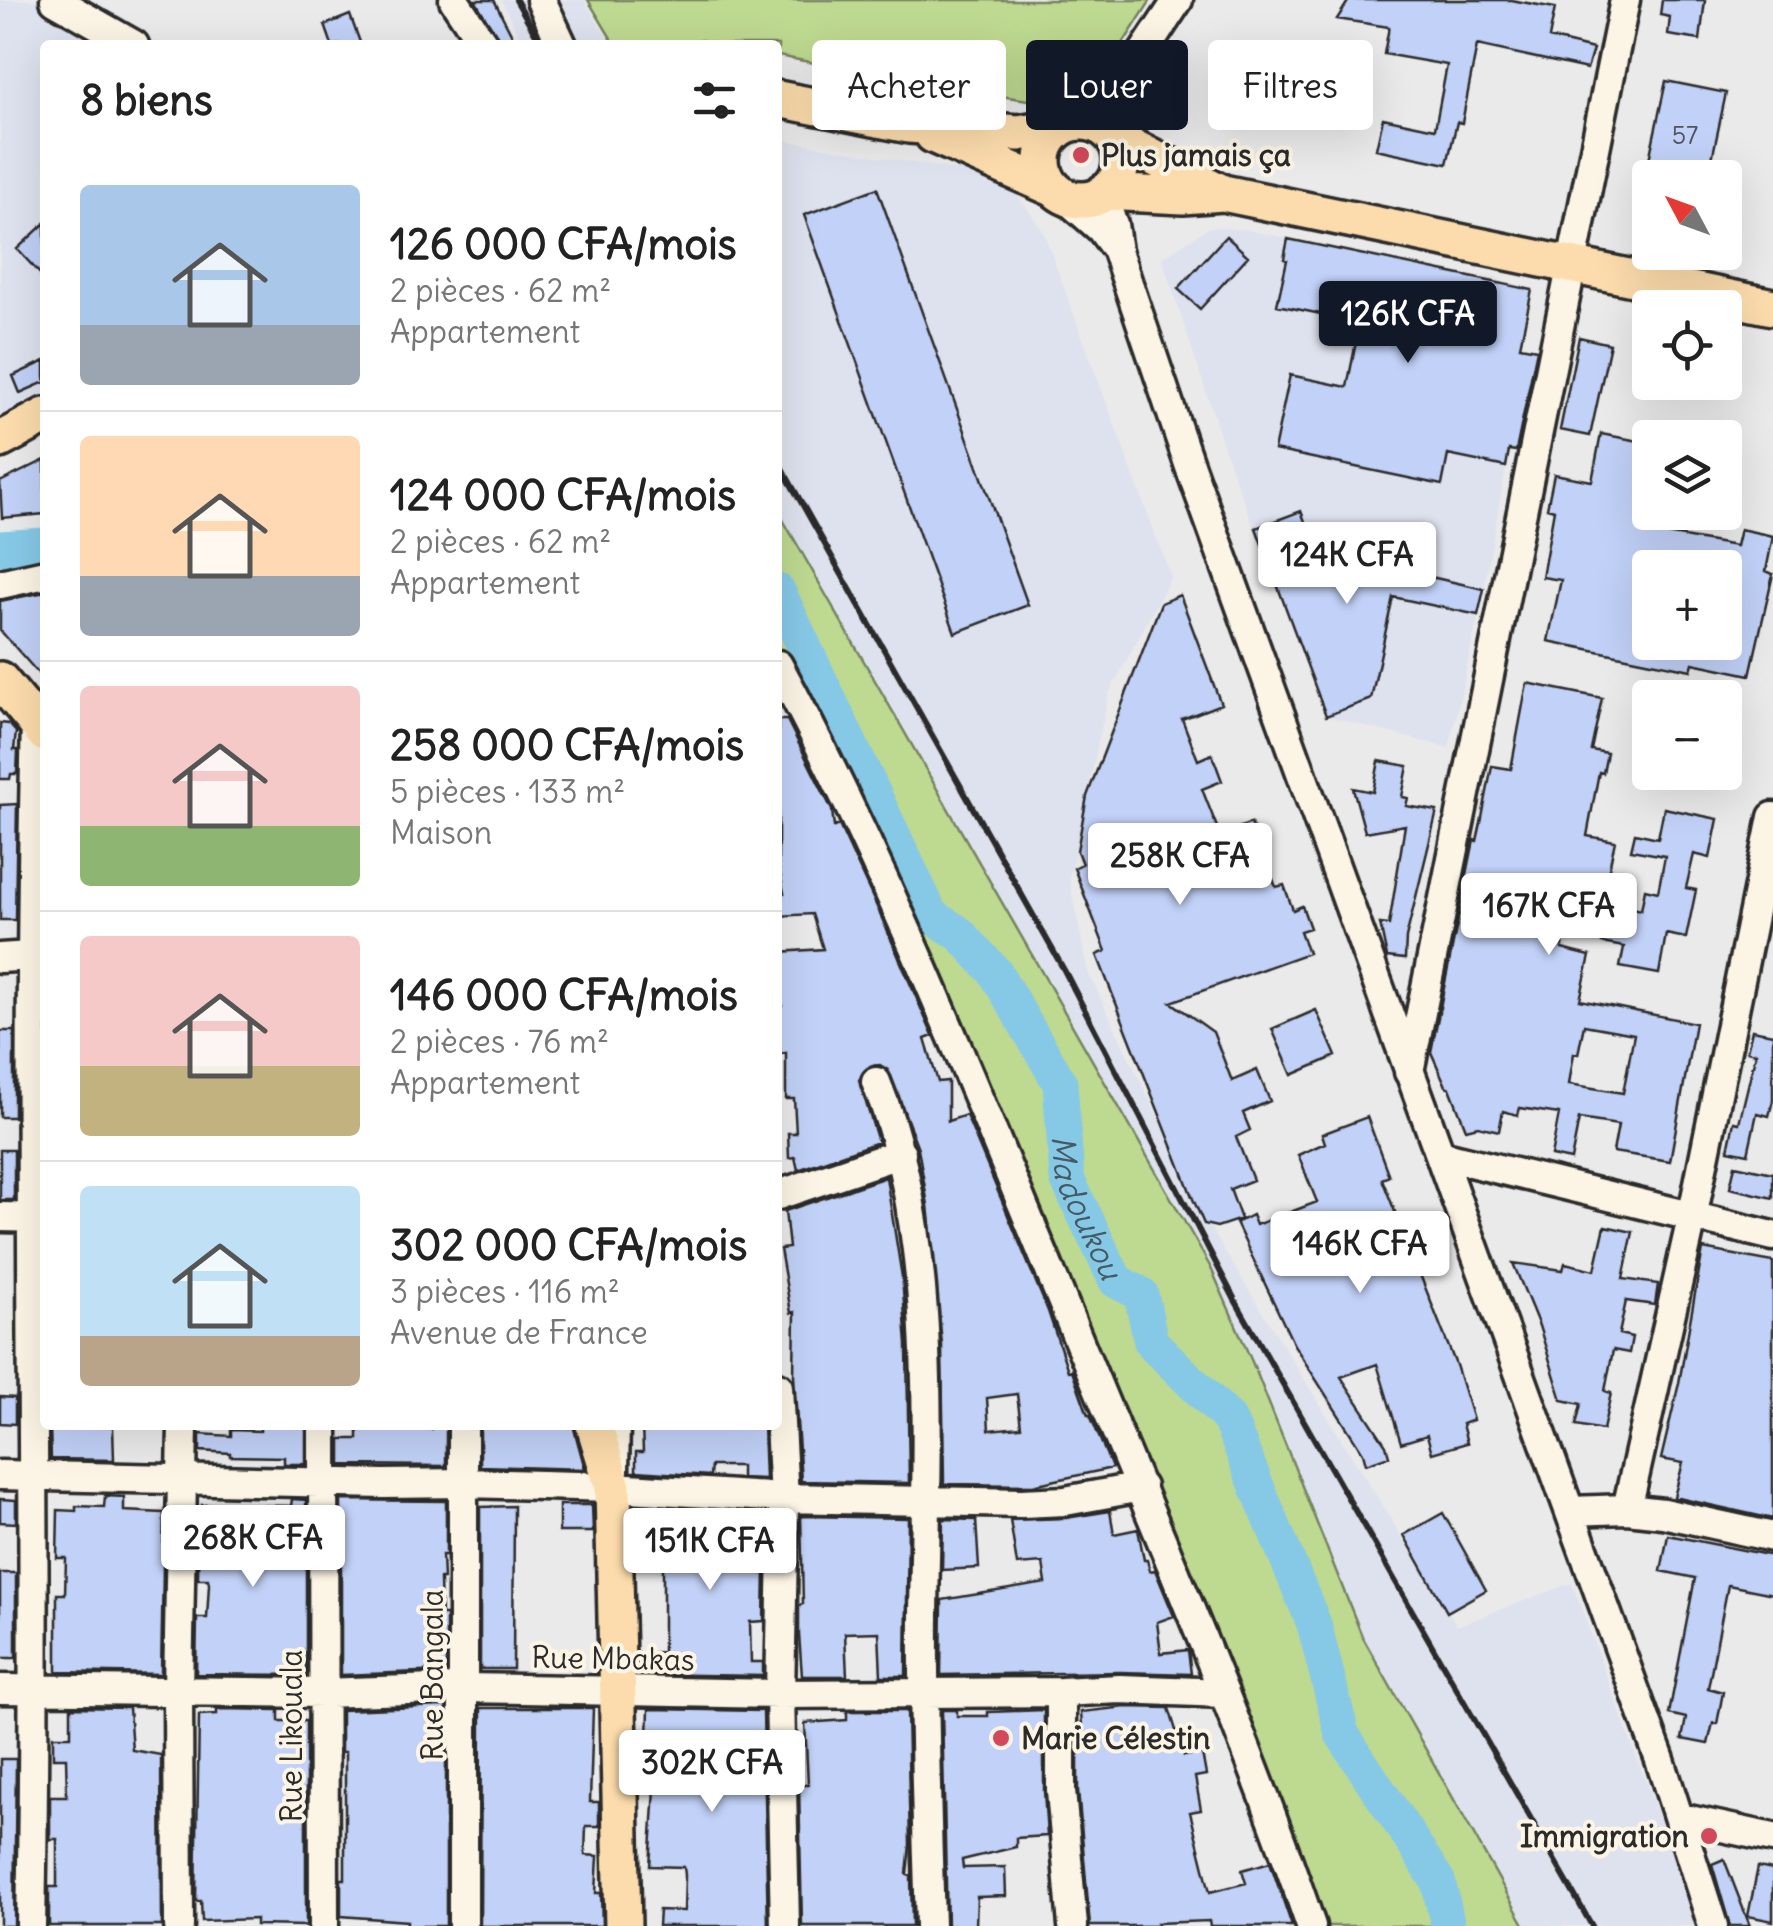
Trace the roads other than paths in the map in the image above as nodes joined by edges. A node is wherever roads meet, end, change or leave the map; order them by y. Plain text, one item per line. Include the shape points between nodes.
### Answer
1 (55, 0) edge
2 (454, 0) edge
3 (541, 0) edge
4 (1178, 0) edge
5 (1626, 0) edge
6 (125, 40) edge
7 (481, 40) edge
8 (560, 40) edge
9 (1151, 40) edge
10 (782, 100) edge
11 (812, 106) edge
12 (920, 130) edge
13 (978, 130) edge
14 (1074, 130) edge
15 (1089, 130) edge
16 (1093, 130) edge
17 (1094, 130) edge
18 (1058, 192) junction
19 (1102, 194) junction
20 (1224, 194) junction
21 (1116, 251) junction
22 (1574, 264) junction
23 (1773, 307) edge
24 (40, 419) edge
25 (0, 440) edge
26 (40, 575) edge
27 (0, 584) edge
28 (0, 680) edge
29 (785, 694) edge
30 (40, 728) edge
31 (1773, 817) edge
32 (37, 956) edge
33 (0, 958) edge
34 (1409, 1073) junction
35 (876, 1082) dead end
36 (900, 1153) junction
37 (1440, 1155) junction
38 (782, 1195) edge
39 (0, 1217) edge
40 (40, 1218) edge
41 (1692, 1218) junction
42 (1773, 1236) edge
43 (183, 1430) edge
44 (323, 1430) edge
45 (462, 1430) edge
46 (596, 1430) edge
47 (615, 1430) edge
48 (780, 1430) edge
49 (0, 1475) edge
50 (32, 1476) junction
51 (183, 1480) junction
52 (323, 1481) junction
53 (465, 1482) junction
54 (613, 1487) junction
55 (1141, 1487) junction
56 (784, 1498) junction
57 (925, 1500) junction
58 (1627, 1509) junction
59 (1570, 1511) junction
60 (1773, 1538) edge
61 (0, 1688) edge
62 (464, 1688) junction
63 (36, 1689) junction
64 (178, 1690) junction
65 (618, 1691) junction
66 (1062, 1692) junction
67 (323, 1693) junction
68 (923, 1693) junction
69 (780, 1694) junction
70 (1224, 1694) junction
71 (1680, 1818) junction
72 (1773, 1838) edge
73 (31, 1926) edge
74 (179, 1926) edge
75 (324, 1926) edge
76 (464, 1926) edge
77 (623, 1926) edge
78 (784, 1926) edge
79 (930, 1926) edge
80 (1073, 1926) edge
81 (1311, 1926) edge
82 (1713, 1926) edge

1 - 6 street
2 - 7 street
3 - 8 street
4 - 9 street
5 - 22 street
10 - 11 main road
12 - 18 main road
13 - 14 main road
15 - 18 main road via 1047,142 1047,179
16 - 19 main road via 1120,152 1114,181
17 - 20 main road
18 - 19 main road via 1074,199
18 - 21 street
19 - 20 main road
19 - 21 street
20 - 22 main road
21 - 34 street
22 - 23 main road
22 - 34 street
24 - 25 main road
26 - 27 street
28 - 30 main road
29 - 55 street via 892,897
30 - 32 street
31 - 41 street
32 - 33 street
32 - 40 street
34 - 37 street
35 - 36 street
36 - 38 street
36 - 57 street via 922,1302
37 - 41 street
37 - 59 street
39 - 40 street
40 - 50 street via 30,1338
41 - 42 street
41 - 58 street
43 - 51 street
44 - 52 street, Rue Likouala
45 - 53 street, Rue Bangala
46 - 54 main road
47 - 54 street
48 - 56 street
49 - 50 street
50 - 51 street
50 - 63 street
51 - 52 street
51 - 64 street
52 - 53 street
52 - 67 street, Rue Likouala
53 - 54 street
53 - 62 street, Rue Bangala
54 - 56 street
54 - 65 main road
55 - 57 street via 1065,1502
55 - 70 street
56 - 57 street
56 - 69 street
57 - 68 street
58 - 59 street
58 - 60 street
59 - 71 street
61 - 63 street, Rue Mbakas
62 - 65 street, Rue Mbakas
62 - 67 street, Rue Mbakas
62 - 76 street, Rue Bangala
63 - 64 street, Rue Mbakas
63 - 73 street
64 - 67 street, Rue Mbakas
64 - 74 street
65 - 69 street, Rue Mbakas
65 - 77 main road
66 - 68 street, Rue Mbakas
66 - 70 street, Rue Mbakas
66 - 80 street via 1061,1790
67 - 75 street, Rue Likouala
68 - 69 street, Rue Mbakas
68 - 79 street
69 - 78 street
70 - 81 street
71 - 72 street
71 - 82 street

